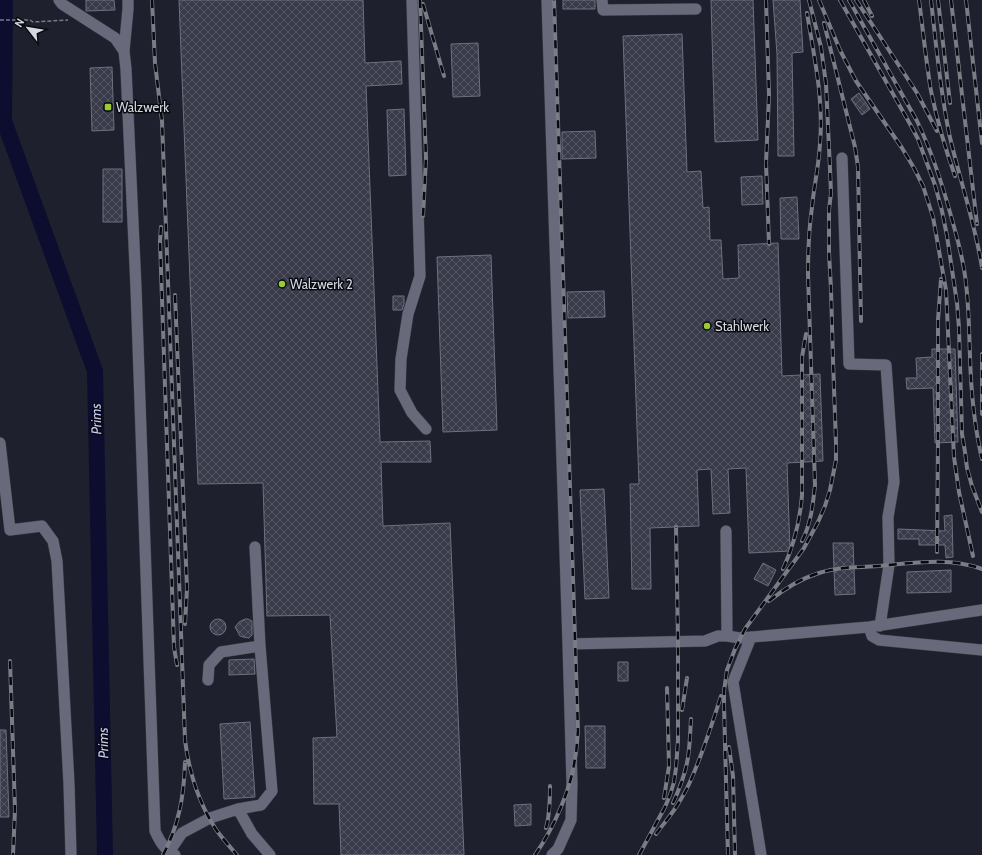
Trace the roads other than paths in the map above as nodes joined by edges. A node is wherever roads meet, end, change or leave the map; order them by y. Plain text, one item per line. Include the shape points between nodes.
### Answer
1 (59, 0) edge
2 (128, 0) edge
3 (412, 0) edge
4 (547, 0) edge
5 (602, 0) edge
6 (696, 9) dead end
7 (124, 51) junction
8 (842, 158) dead end
9 (426, 430) dead end
10 (0, 443) edge
11 (726, 531) dead end
12 (254, 547) dead end
13 (982, 610) edge
14 (874, 626) junction
15 (727, 636) junction
16 (751, 637) junction
17 (568, 644) junction
18 (260, 646) junction
19 (982, 650) edge
20 (208, 680) dead end
21 (238, 809) junction
22 (170, 854) edge
23 (71, 855) edge
24 (270, 855) edge
25 (552, 855) edge
26 (761, 855) edge

1 - 7 lane via 115,38
2 - 7 lane
3 - 9 lane via 420,276 408,314 401,359 400,390 412,413
4 - 17 lane
5 - 6 lane via 603,10
7 - 22 lane via 136,288 155,831
8 - 14 lane via 849,364 886,365 894,482 888,517 890,565
10 - 23 lane via 10,530 42,526 53,541 57,561
11 - 15 lane
12 - 18 lane
13 - 14 lane
14 - 16 lane
14 - 19 lane via 872,636 879,640
15 - 16 lane
15 - 17 lane via 718,636 706,641
16 - 26 lane via 733,682
17 - 25 lane via 571,820
18 - 20 lane via 221,652 209,665
18 - 21 lane via 272,791 262,805
21 - 22 lane via 210,818 182,833
21 - 24 lane via 252,834

